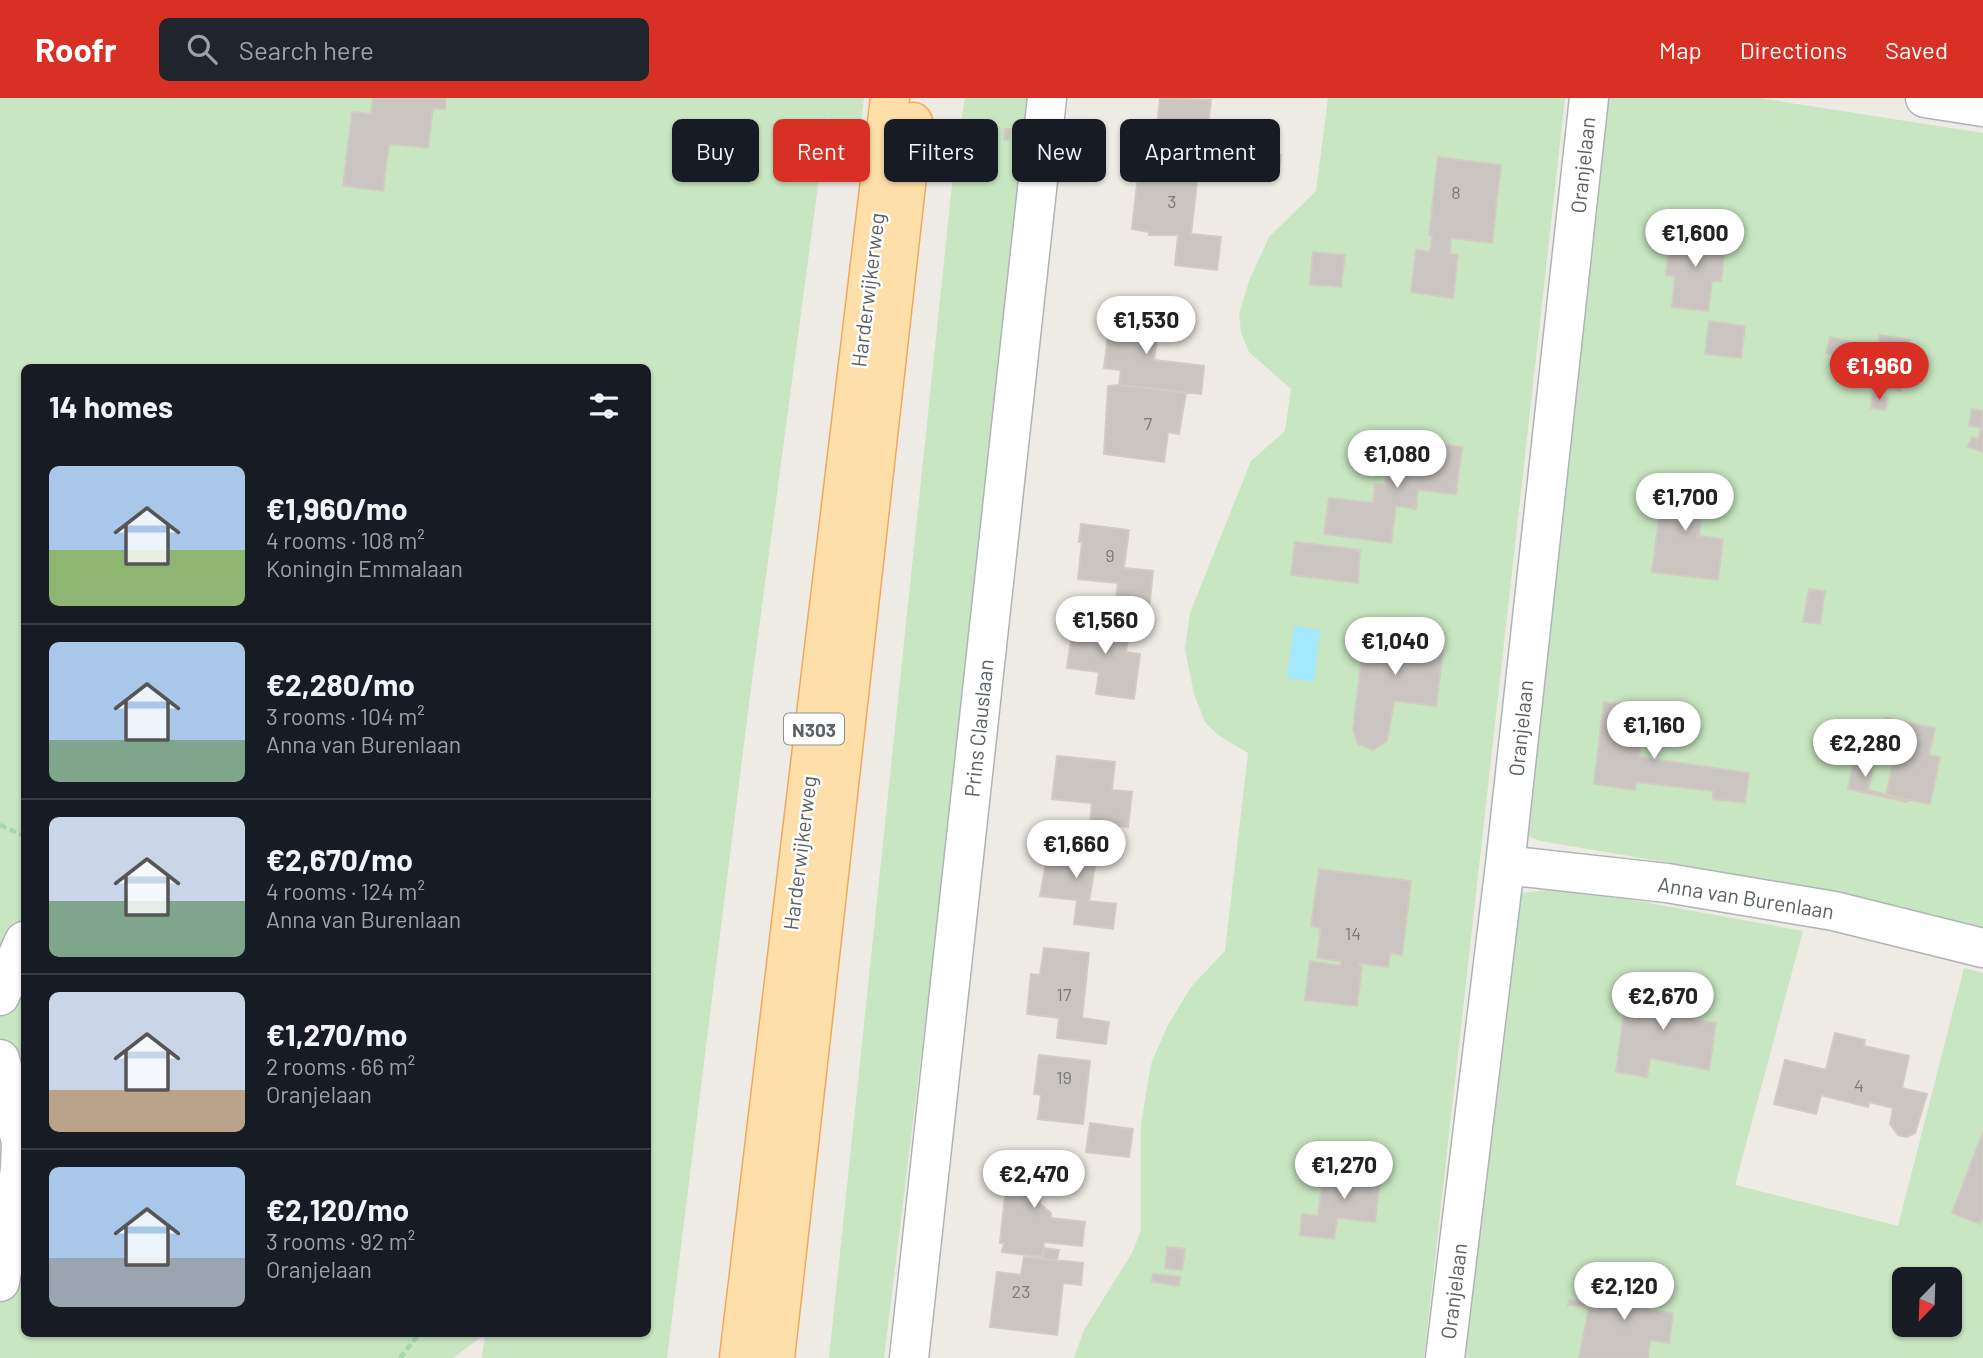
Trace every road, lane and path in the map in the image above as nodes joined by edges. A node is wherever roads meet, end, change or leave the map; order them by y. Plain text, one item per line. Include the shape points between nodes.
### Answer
1 (890, 98) edge
2 (916, 98) edge
3 (1047, 98) edge
4 (1589, 98) edge
5 (1925, 98) edge
6 (1983, 107) edge
7 (0, 825) edge
8 (21, 835) edge
9 (1505, 865) junction
10 (21, 948) edge
11 (1983, 948) edge
12 (0, 996) edge
13 (0, 1059) edge
14 (21, 1142) edge
15 (21, 1176) edge
16 (0, 1282) edge
17 (417, 1337) edge
18 (400, 1358) edge
19 (739, 1358) edge
20 (775, 1358) edge
21 (909, 1358) edge
22 (1445, 1358) edge

1 - 19 main road, Harderwijkerweg / N303
2 - 20 main road, Harderwijkerweg / N303
3 - 21 street, Prins Clauslaan
4 - 9 street, Oranjelaan
5 - 6 street
7 - 8 path
9 - 11 street, Anna van Burenlaan via 1667,883 1822,909
9 - 22 street, Oranjelaan
10 - 12 street
13 - 14 street
15 - 16 street
17 - 18 path

